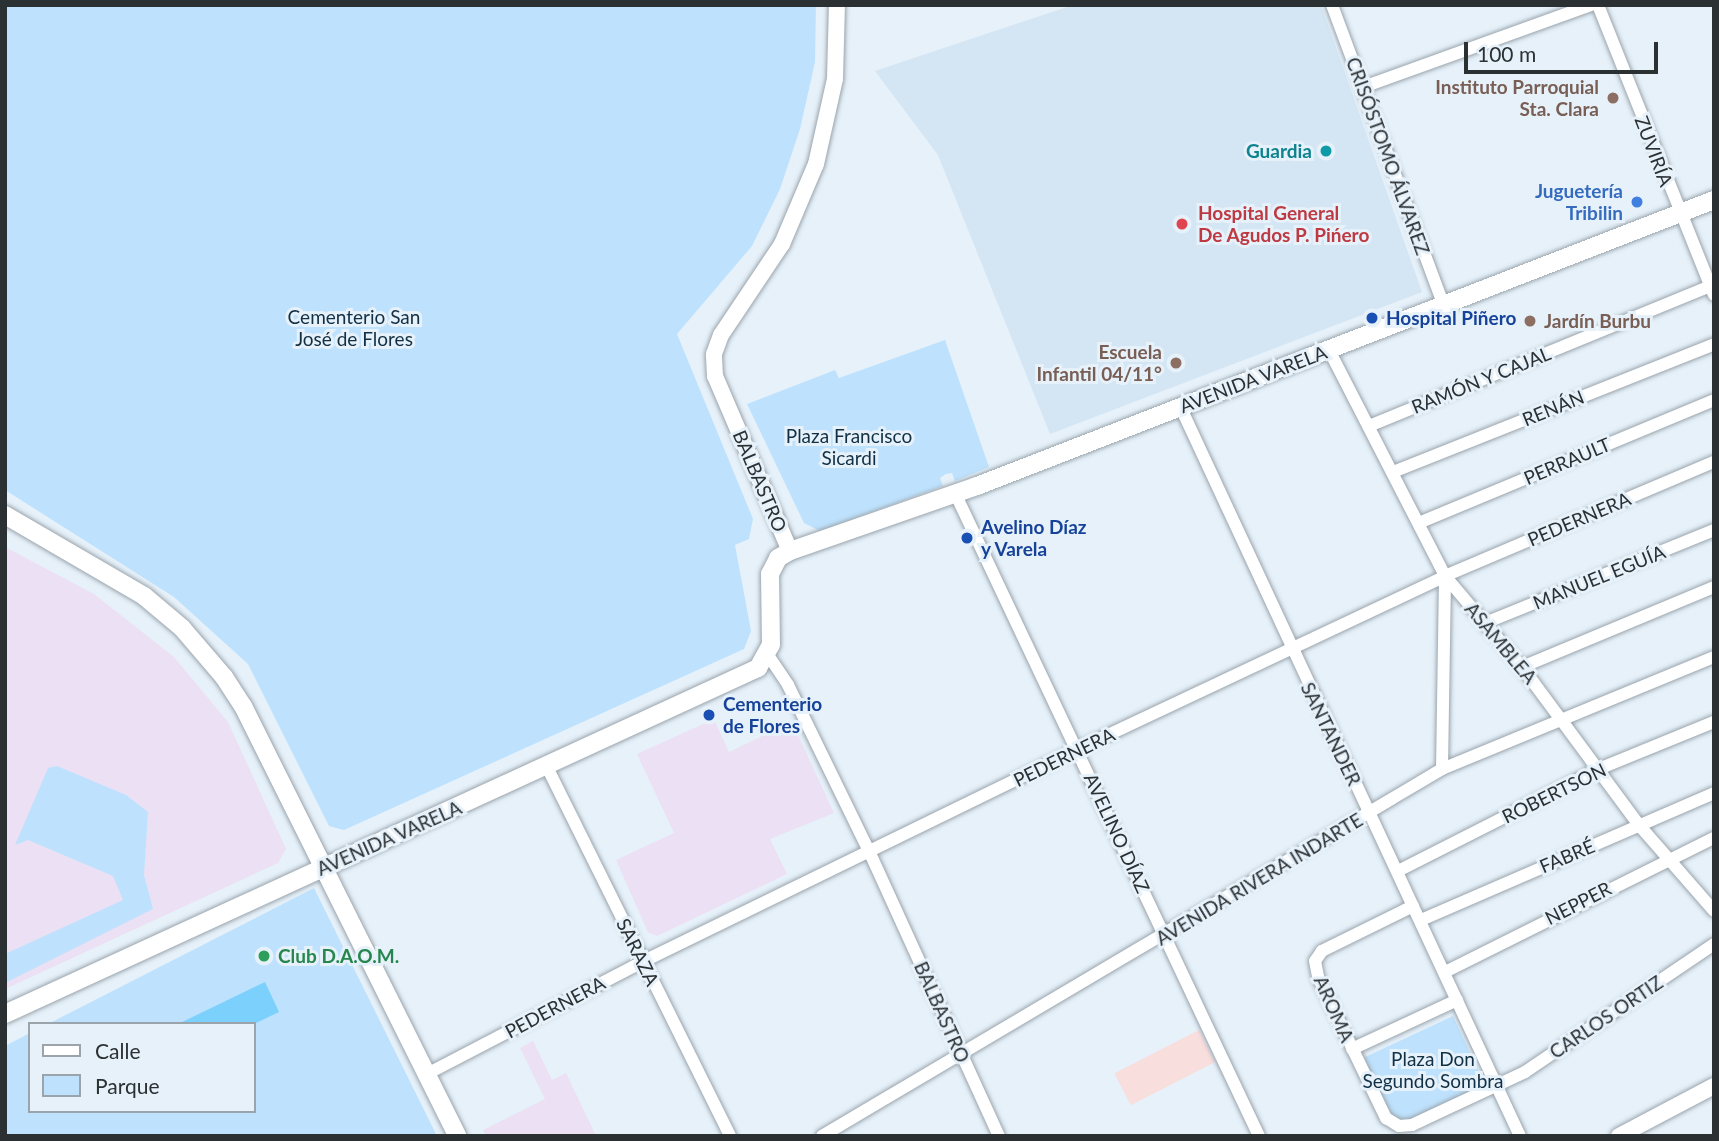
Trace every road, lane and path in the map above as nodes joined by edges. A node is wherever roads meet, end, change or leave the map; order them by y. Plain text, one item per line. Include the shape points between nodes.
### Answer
1 (837, 5) edge
2 (1332, 5) edge
3 (1591, 5) edge
4 (1598, 5) edge
5 (1363, 87) junction
6 (1714, 200) edge
7 (1679, 213) junction
8 (1712, 290) edge
9 (1444, 306) junction
10 (1714, 344) edge
11 (1329, 350) junction
12 (1714, 400) edge
13 (1180, 406) junction
14 (1369, 426) junction
15 (1714, 462) edge
16 (1393, 472) junction
17 (955, 493) junction
18 (5, 515) edge
19 (1421, 522) junction
20 (1714, 530) edge
21 (790, 551) junction
22 (1445, 576) junction
23 (1714, 587) edge
24 (1485, 623) junction
25 (1289, 649) junction
26 (768, 655) junction
27 (1714, 657) edge
28 (1522, 667) junction
29 (1562, 719) junction
30 (1714, 722) edge
31 (1079, 749) junction
32 (547, 767) junction
33 (1601, 768) junction
34 (1442, 769) junction
35 (1714, 793) edge
36 (1369, 813) junction
37 (1639, 825) junction
38 (1714, 838) edge
39 (869, 851) junction
40 (1669, 857) junction
41 (323, 868) junction
42 (1398, 872) junction
43 (1413, 906) junction
44 (1714, 911) edge
45 (1421, 920) junction
46 (1165, 936) junction
47 (1714, 944) edge
48 (642, 962) junction
49 (1445, 972) junction
50 (1457, 1000) junction
51 (5, 1014) edge
52 (1352, 1049) junction
53 (962, 1056) junction
54 (425, 1075) junction
55 (1497, 1086) junction
56 (1714, 1086) edge
57 (1399, 1126) joint
58 (457, 1136) edge
59 (730, 1136) edge
60 (822, 1136) edge
61 (999, 1136) edge
62 (1259, 1136) edge
63 (1520, 1136) edge
64 (1619, 1136) edge

1 - 21 street, BALBASTRO via 835,79 816,164 782,244 721,334 714,354 715,376
2 - 5 street, CRISÓSTOMO ÁLVAREZ
3 - 5 street
4 - 7 street, ZUVIRÍA
5 - 9 street, CRISÓSTOMO ÁLVAREZ
6 - 7 main road, AVENIDA VARELA
7 - 8 street, ZUVIRÍA
7 - 9 main road, AVENIDA VARELA
8 - 14 street, RAMÓN Y CAJAL
9 - 11 main road, AVENIDA VARELA
10 - 16 street, RENÁN
11 - 13 main road, AVENIDA VARELA
11 - 14 street, ASAMBLEA
12 - 19 street, PERRAULT
13 - 17 main road, AVENIDA VARELA
13 - 25 street, SANTANDER
14 - 16 street, ASAMBLEA
15 - 22 street, PEDERNERA
16 - 19 street, ASAMBLEA
17 - 21 main road, AVENIDA VARELA
17 - 31 street, AVELINO DÍAZ
18 - 41 main road via 35,536 125,582 165,612 201,649 243,706
19 - 22 street, ASAMBLEA
20 - 24 street, MANUEL EGUÍA
21 - 26 main road, BALBASTRO via 778,558 770,574
22 - 24 street, ASAMBLEA
22 - 25 street, PEDERNERA
22 - 34 street
23 - 28 street
24 - 28 street, ASAMBLEA
25 - 31 street, PEDERNERA
25 - 36 street, SANTANDER
26 - 32 main road, AVENIDA VARELA via 758,668
26 - 39 street, BALBASTRO via 788,685
27 - 29 street, AVENIDA RIVERA INDARTE
28 - 29 street, ASAMBLEA
29 - 33 street, ASAMBLEA
29 - 34 street, AVENIDA RIVERA INDARTE
30 - 33 street, ROBERTSON
31 - 39 street, PEDERNERA
31 - 46 street, AVELINO DÍAZ
32 - 41 main road, AVENIDA VARELA
32 - 48 street, SARAZA
33 - 37 street, ASAMBLEA
33 - 42 street, ROBERTSON
34 - 36 street, AVENIDA RIVERA INDARTE
35 - 37 street, FABRÉ
36 - 42 street, SANTANDER
36 - 46 street, AVENIDA RIVERA INDARTE
37 - 40 street, ASAMBLEA
37 - 45 street, FABRÉ
38 - 40 street, NEPPER
39 - 48 street, PEDERNERA
39 - 53 street, BALBASTRO
40 - 44 street, ASAMBLEA
40 - 49 street, NEPPER
41 - 51 main road, AVENIDA VARELA
41 - 54 main road
42 - 43 street, SANTANDER
43 - 45 street, SANTANDER
43 - 52 street, AROMA via 1322,951 1315,961
45 - 49 street, SANTANDER
46 - 53 street, AVENIDA RIVERA INDARTE
46 - 62 street, AVELINO DÍAZ
47 - 55 street, CARLOS ORTIZ
48 - 54 street, PEDERNERA
48 - 59 street, SARAZA
49 - 50 street, SANTANDER
50 - 52 street
50 - 55 street, SANTANDER
52 - 57 street, AROMA via 1386,1118
53 - 60 street, AVENIDA RIVERA INDARTE
53 - 61 street, BALBASTRO
54 - 58 main road
55 - 57 street, CARLOS ORTIZ via 1412,1125
55 - 63 street, SANTANDER
56 - 64 street

